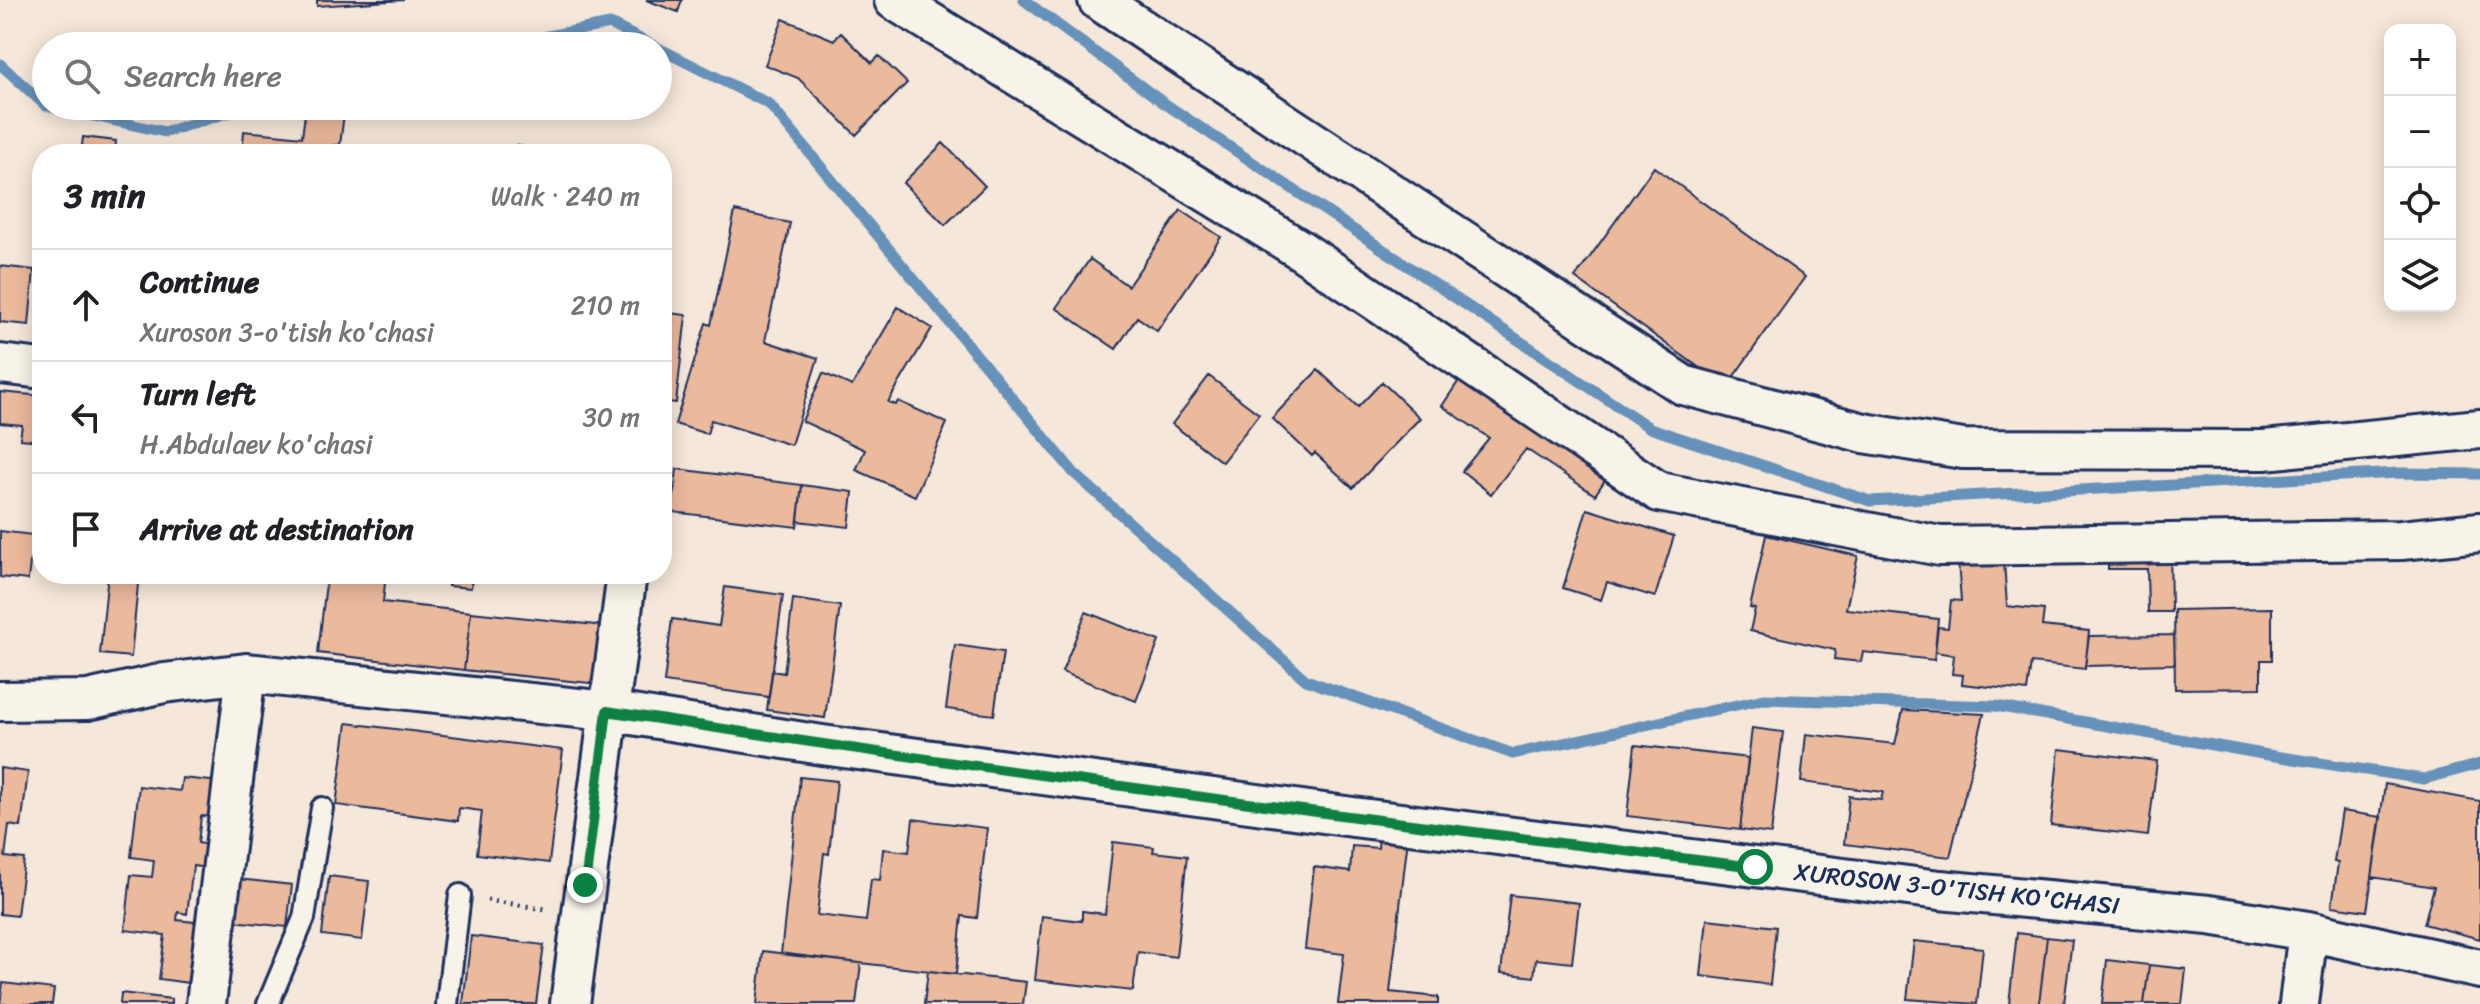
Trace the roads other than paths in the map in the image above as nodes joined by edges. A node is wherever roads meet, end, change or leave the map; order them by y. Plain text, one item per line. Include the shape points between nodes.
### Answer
1 (894, 0) edge
2 (1098, 0) edge
3 (0, 364) edge
4 (32, 368) edge
5 (2480, 429) edge
6 (2480, 532) edge
7 (626, 584) edge
8 (246, 673) junction
9 (0, 701) edge
10 (607, 711) junction
11 (322, 808) dead end
12 (460, 895) road end
13 (2308, 931) junction
14 (2480, 969) edge
15 (206, 1004) edge
16 (268, 1004) edge
17 (447, 1004) edge
18 (570, 1004) edge
19 (2299, 1004) edge

1 - 6 street via 1299,249 1659,492 1940,546 2401,540
2 - 5 street via 1683,385 1864,433 1963,449 2264,450
3 - 4 street
7 - 10 street
8 - 9 street, XUROSON 3-O'TISH KO'CHASI via 88,700
8 - 10 street, XUROSON 3-O'TISH KO'CHASI
8 - 15 street
10 - 13 street, XUROSON 3-O'TISH KO'CHASI via 1337,815 1940,890 2209,915
10 - 18 street
11 - 16 lane via 304,918
12 - 17 lane
13 - 14 street, XUROSON 3-O'TISH KO'CHASI
13 - 19 street

